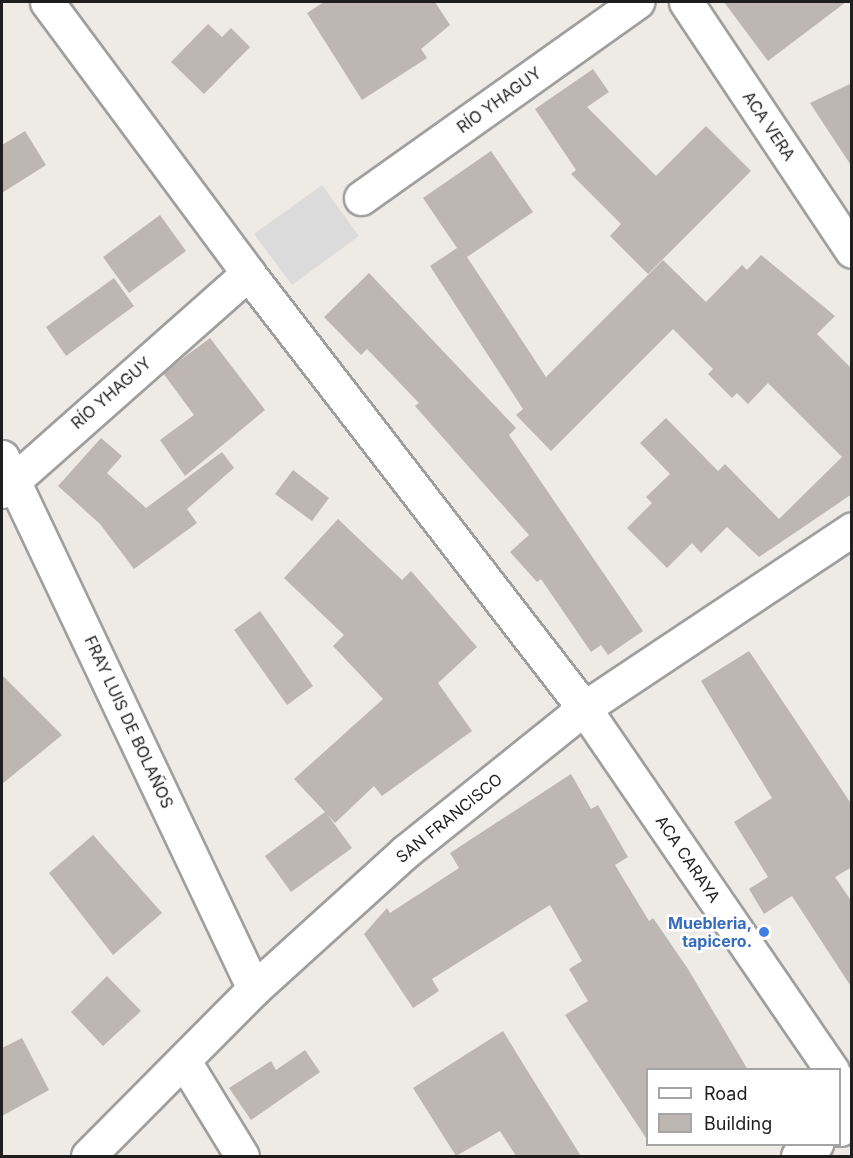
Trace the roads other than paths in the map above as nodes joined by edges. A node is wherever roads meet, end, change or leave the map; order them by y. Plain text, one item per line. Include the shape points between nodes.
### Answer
1 (47, 2) edge
2 (637, 2) edge
3 (686, 2) edge
4 (361, 198) dead end
5 (852, 251) edge
6 (248, 273) junction
7 (6, 475) edge
8 (852, 529) edge
9 (584, 708) junction
10 (254, 989) junction
11 (184, 1061) junction
12 (831, 1068) edge
13 (841, 1082) edge
14 (852, 1098) edge
15 (813, 1146) edge
16 (88, 1156) edge
17 (242, 1156) edge
18 (798, 1156) edge

1 - 6 street, ACA CARAYA
2 - 4 street, RÍO YHAGUY
3 - 5 street, ACA VERA
6 - 7 street, RÍO YHAGUY
6 - 9 street, ACA CARAYA
7 - 10 street, FRAY LUIS DE BOLAÑOS
8 - 9 street, SAN FRANCISCO
9 - 10 street, SAN FRANCISCO via 405,852
9 - 12 street, ACA CARAYA
10 - 11 street, SAN FRANCISCO
11 - 16 street, SAN FRANCISCO
11 - 17 street
13 - 14 street
15 - 18 street

